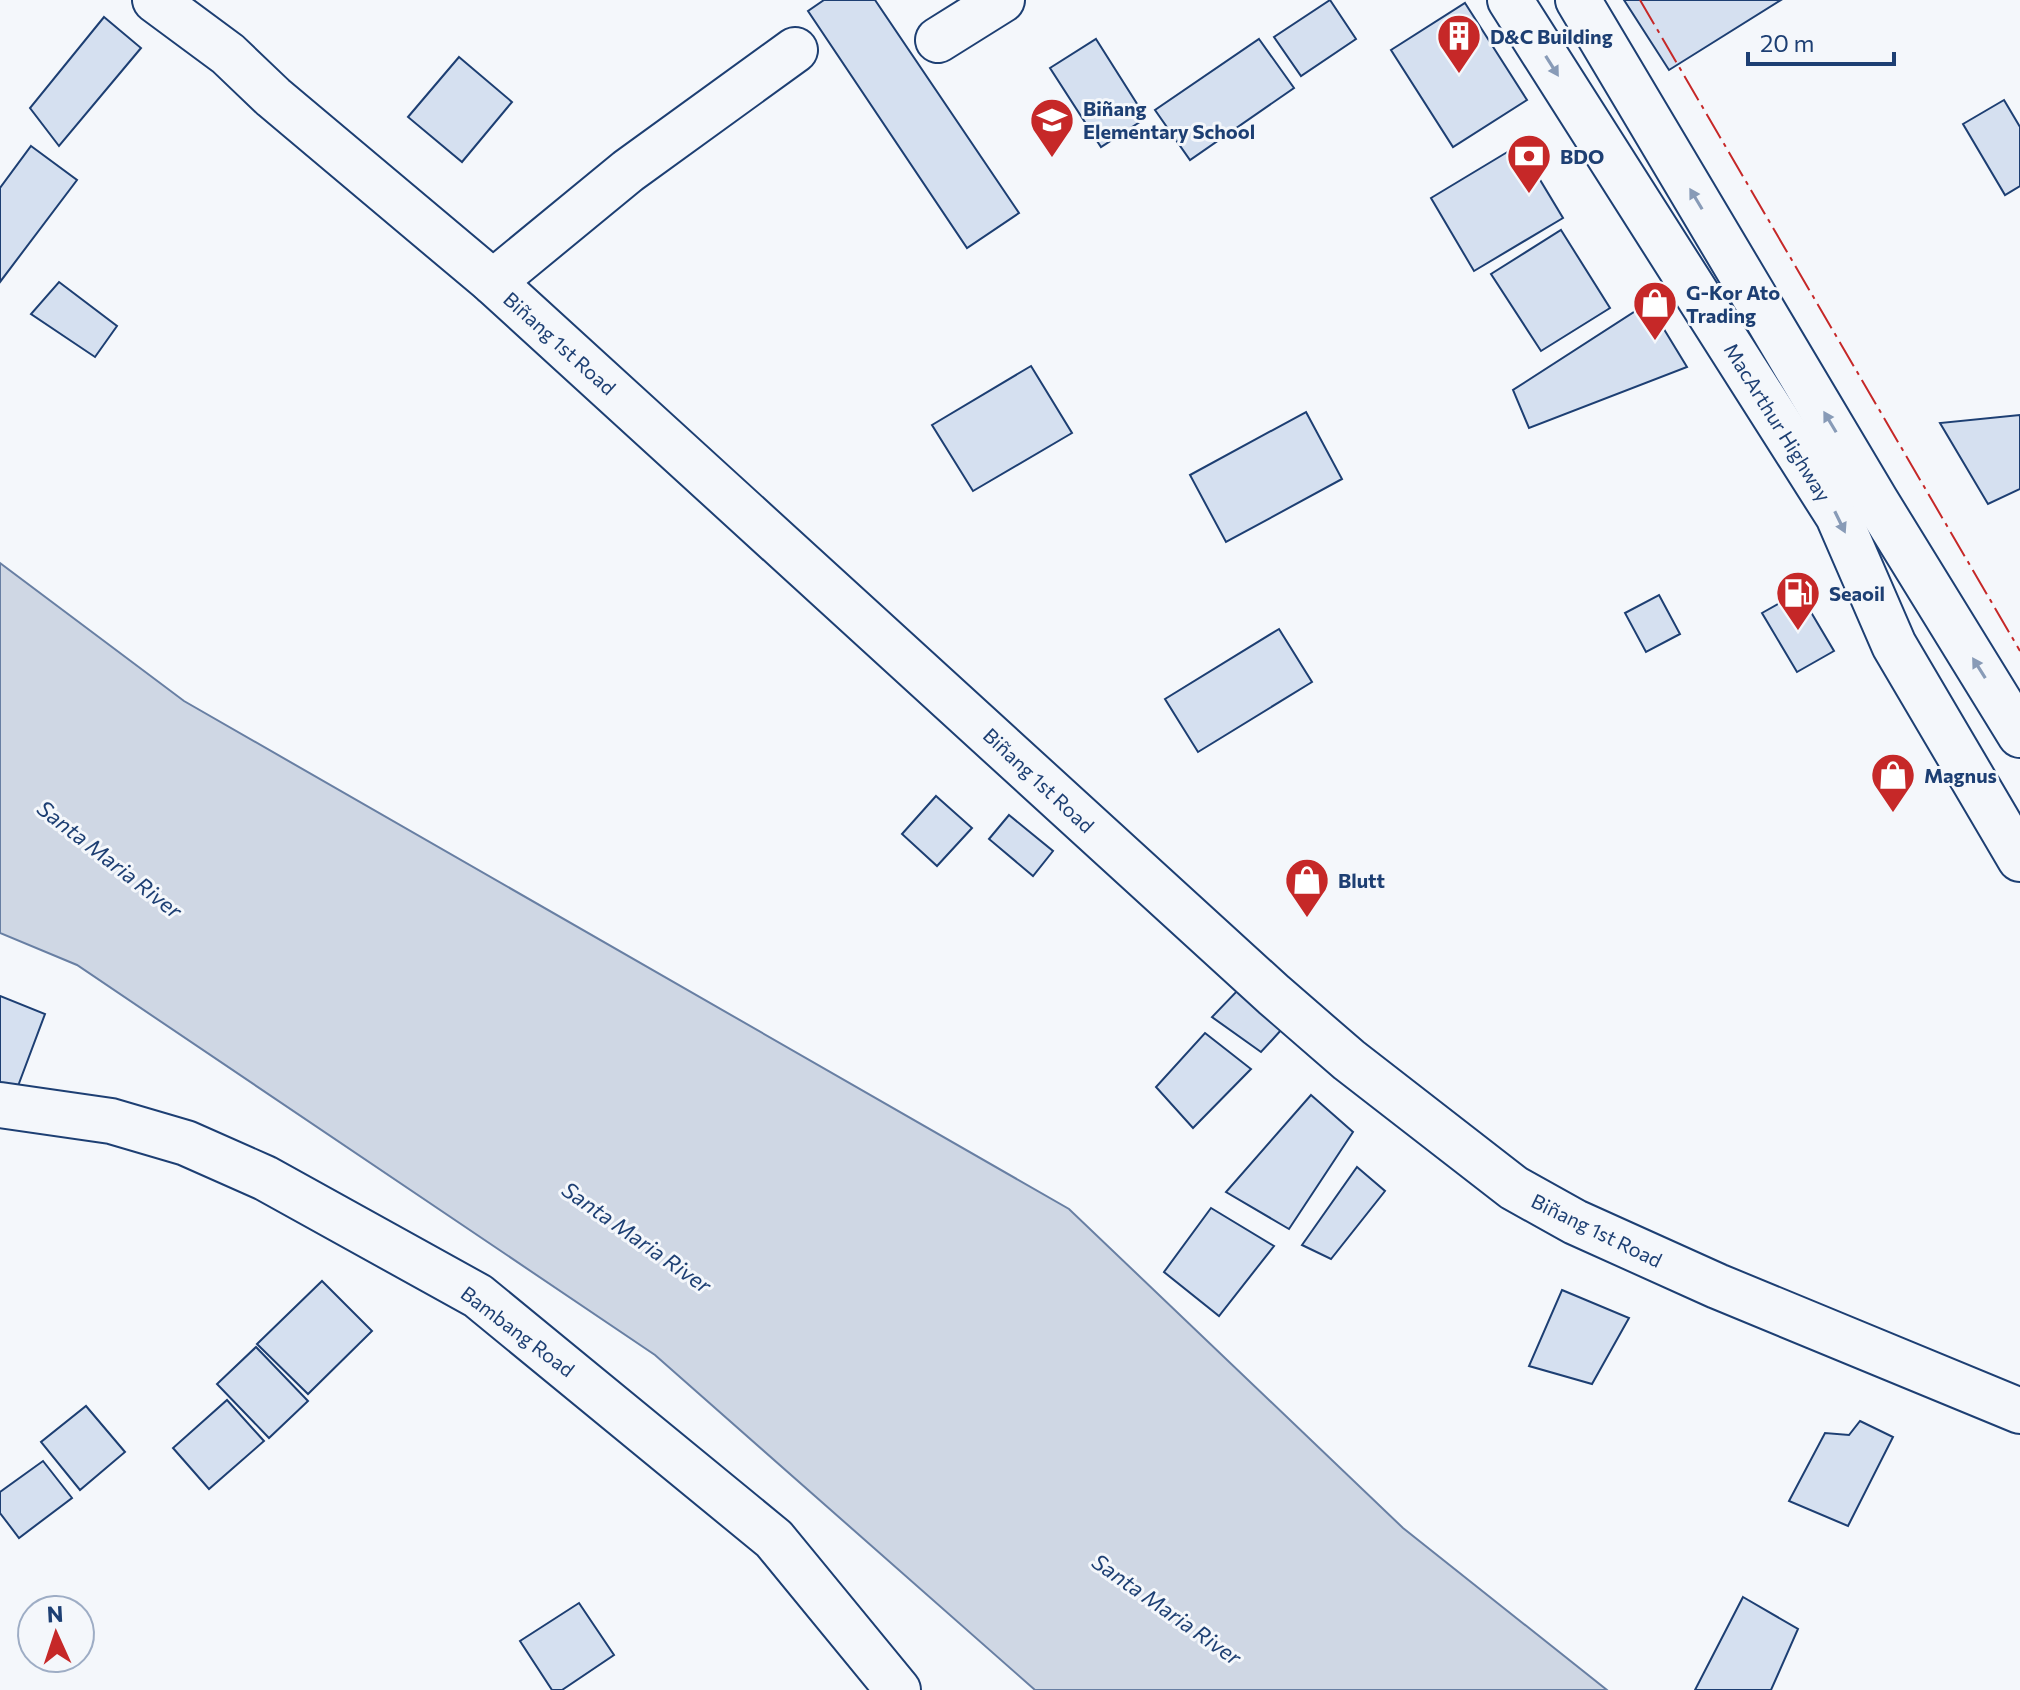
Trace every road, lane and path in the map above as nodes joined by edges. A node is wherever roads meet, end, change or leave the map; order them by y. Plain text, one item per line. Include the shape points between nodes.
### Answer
1 (155, 0) edge
2 (1002, 0) edge
3 (1510, 0) edge
4 (1578, 0) edge
5 (938, 40) dead end
6 (795, 50) dead end
7 (493, 282) junction
8 (2020, 735) edge
9 (2020, 859) edge
10 (0, 1105) edge
11 (2020, 1411) edge
12 (898, 1690) edge

1 - 7 main road, Biñang 1st Road via 228,54
2 - 5 main road
3 -> 9 main road, MacArthur Highway via 1838,516 1894,645
8 -> 4 main road
6 - 7 main road via 628,171
7 - 11 main road, Biñang 1st Road via 1274,995 1514,1188 1575,1222 1717,1286
10 - 12 main road, Bambang Road via 111,1121 186,1143 265,1178 478,1296 774,1539

